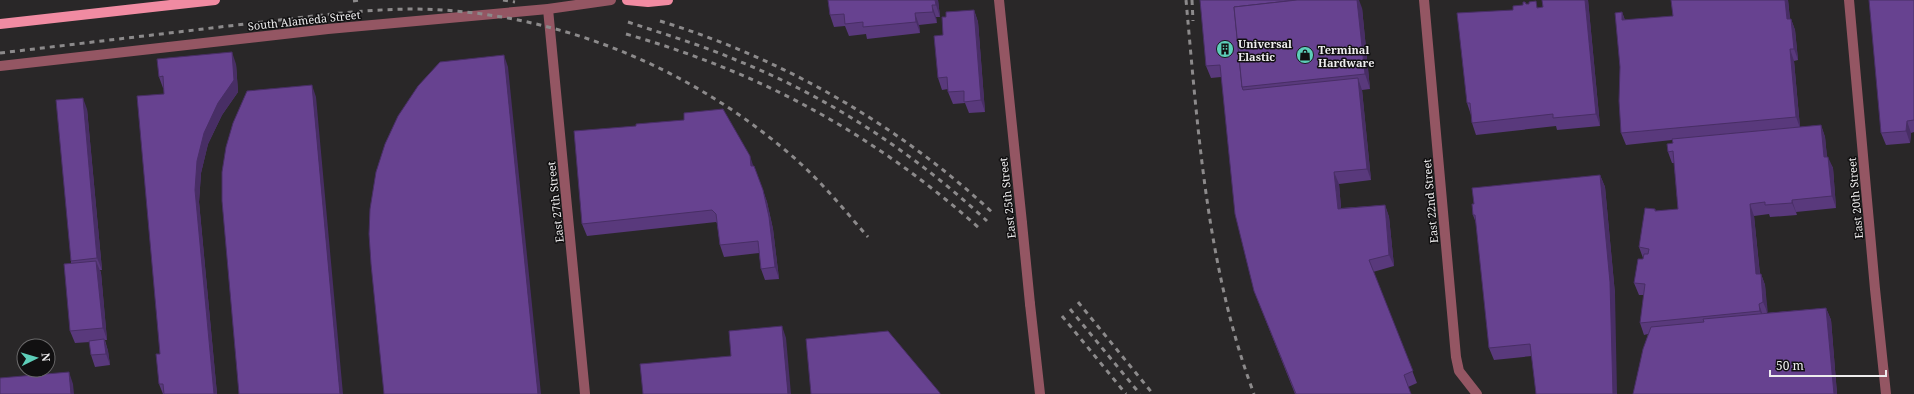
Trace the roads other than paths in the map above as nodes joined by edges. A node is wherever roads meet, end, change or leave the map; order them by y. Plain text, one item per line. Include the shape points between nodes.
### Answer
1 (215, 0) edge
2 (611, 0) edge
3 (627, 0) edge
4 (668, 0) edge
5 (999, 0) edge
6 (1424, 0) edge
7 (1849, 0) edge
8 (548, 9) junction
9 (0, 24) edge
10 (0, 66) edge
11 (585, 394) edge
12 (1040, 394) edge
13 (1477, 394) edge
14 (1886, 394) edge

1 - 9 main road
2 - 8 street, South Alameda Street
3 - 4 main road
5 - 12 street, East 25th Street, bridge
6 - 13 street, East 22nd Street via 1456,357 1460,371
7 - 14 street, East 20th Street
8 - 10 street, South Alameda Street via 343,27
8 - 11 street, East 27th Street

